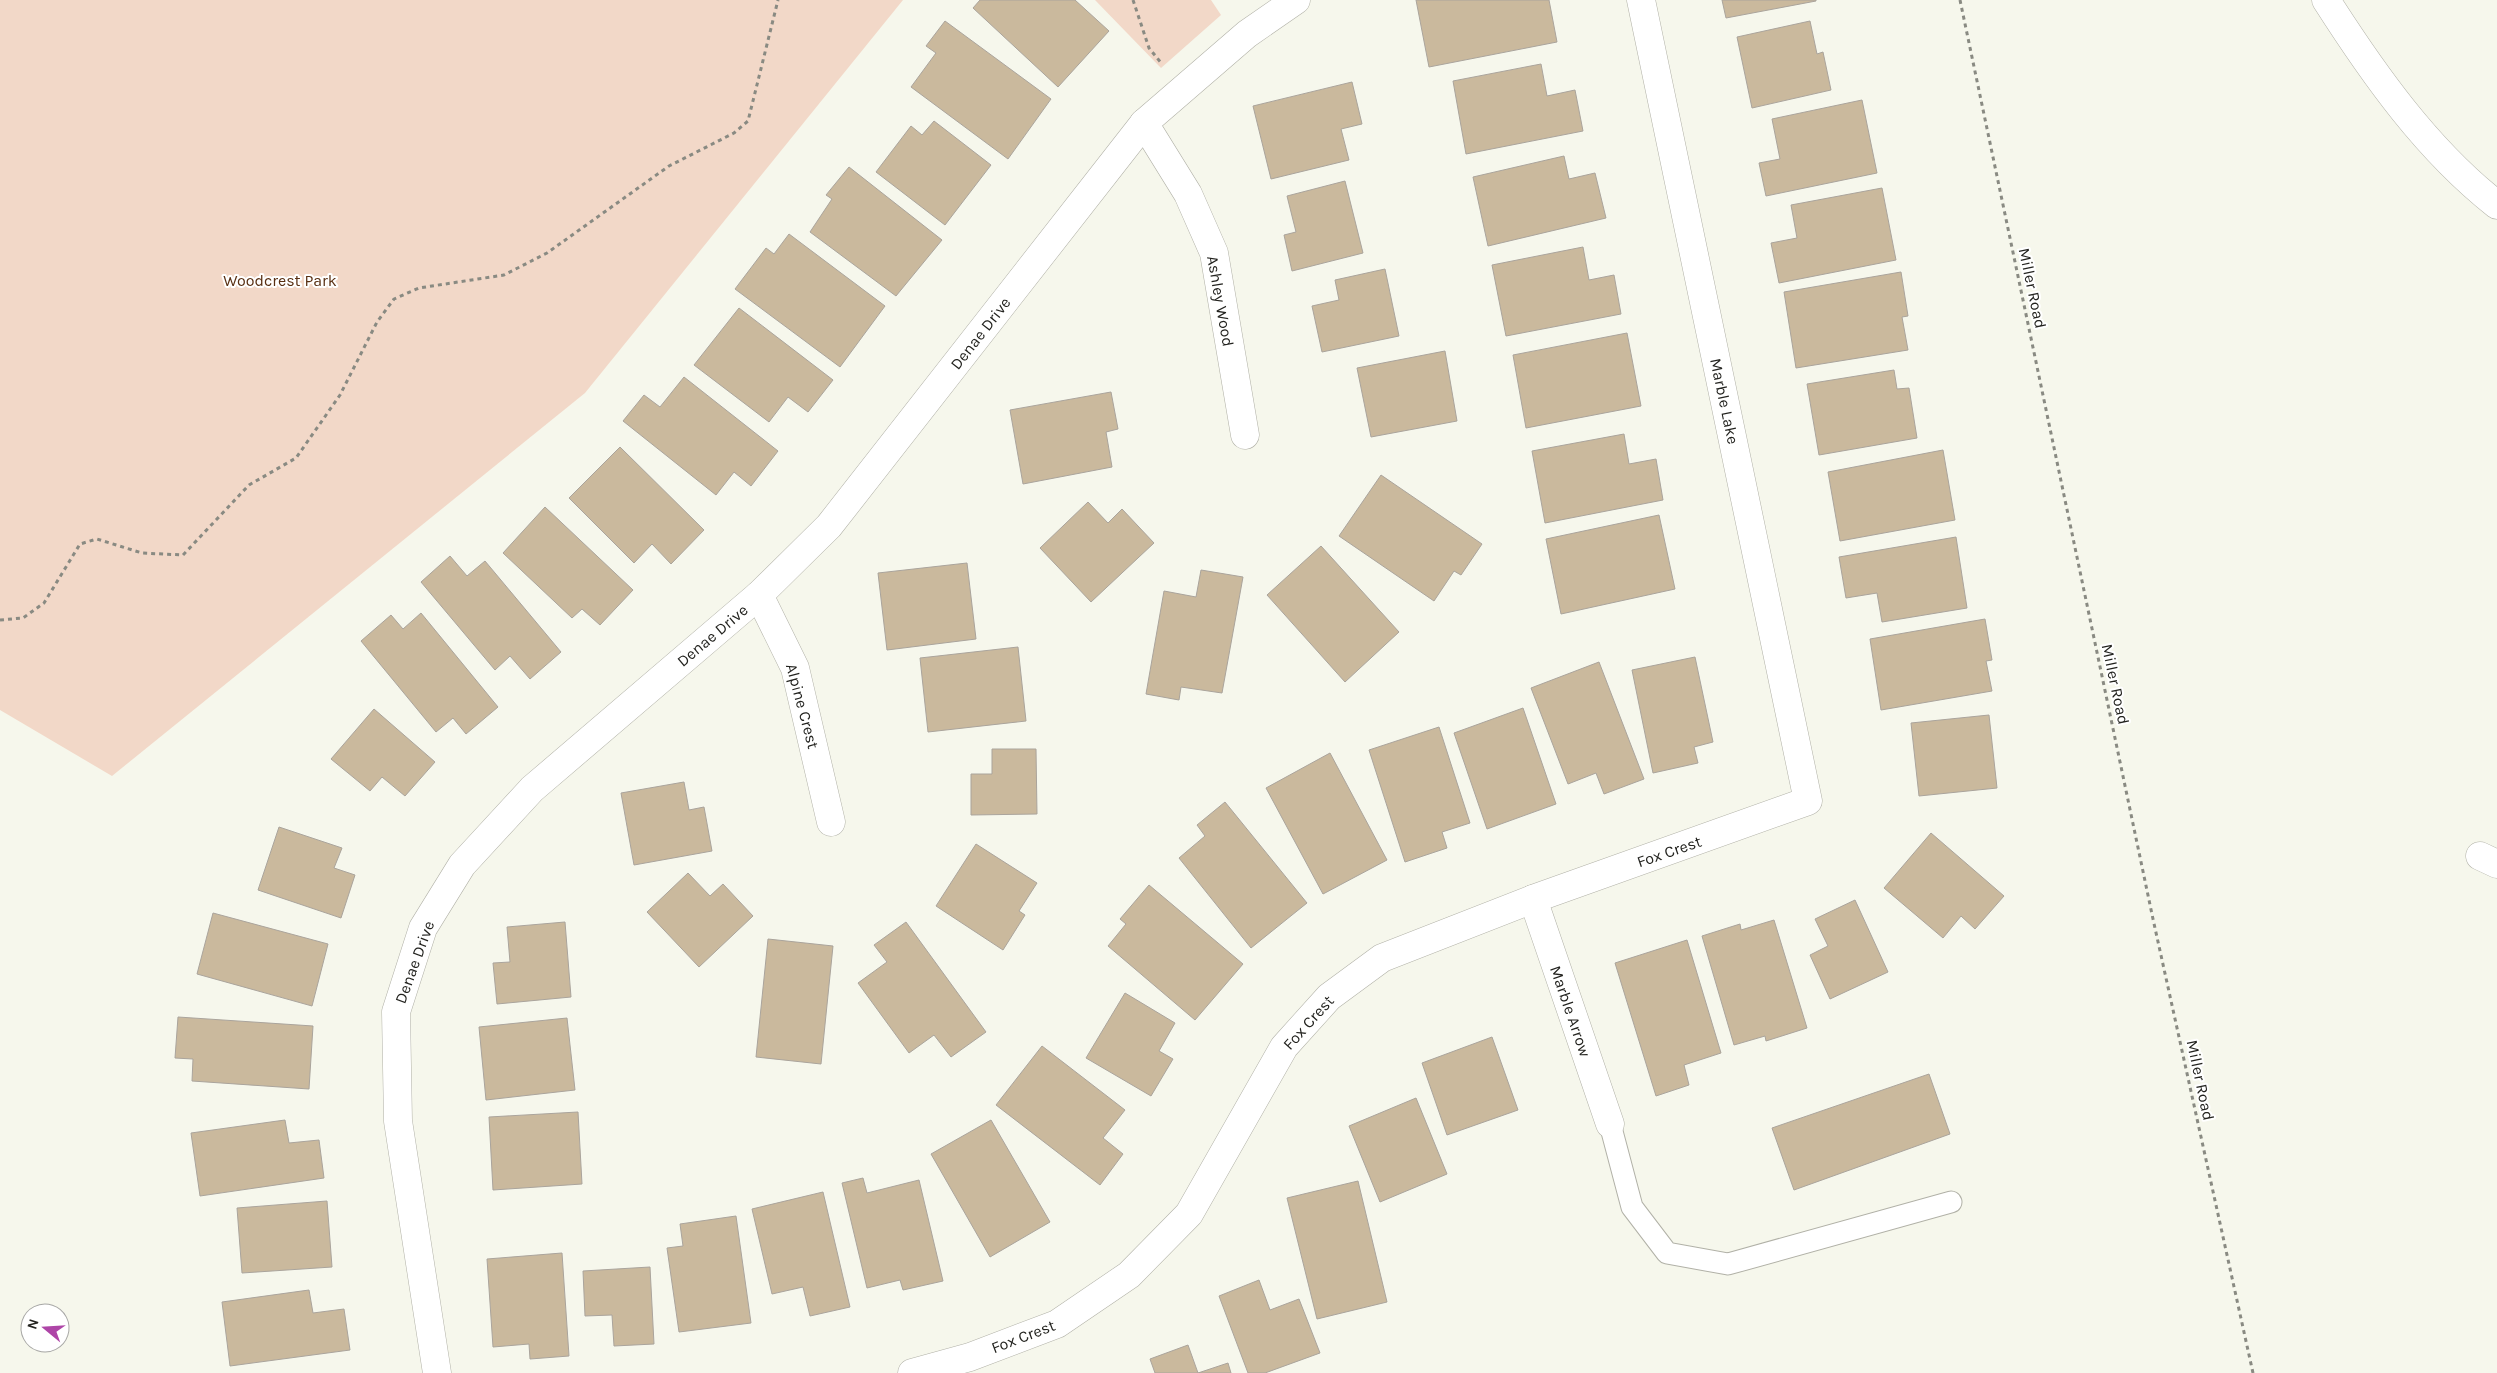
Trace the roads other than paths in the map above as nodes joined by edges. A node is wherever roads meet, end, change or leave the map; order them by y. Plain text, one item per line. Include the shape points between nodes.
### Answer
1 (1296, 0) edge
2 (1641, 0) edge
3 (2326, 0) edge
4 (1144, 123) junction
5 (2497, 205) edge
6 (1245, 435) dead end
7 (759, 596) junction
8 (1808, 801) joint
9 (831, 822) dead end
10 (1533, 899) junction
11 (1610, 1124) joint
12 (1951, 1202) dead end
13 (438, 1373) edge
14 (912, 1373) edge

1 - 4 street, Denae Drive via 1247,34
2 - 8 street, Marble Lake
3 - 5 street via 2366,62 2420,131
4 - 6 street, Ashley Wood via 1188,194 1214,253
4 - 7 street, Denae Drive via 829,526
7 - 9 street, Alpine Crest via 796,668
7 - 13 street, Denae Drive via 532,789 462,865 423,928 396,1012 398,1121
8 - 10 street, Fox Crest
10 - 11 street, Marble Arrow
10 - 14 street, Fox Crest via 1382,958 1329,997 1284,1047 1190,1214 1129,1275 1058,1324
11 - 12 lane via 1632,1206 1668,1253 1728,1264

